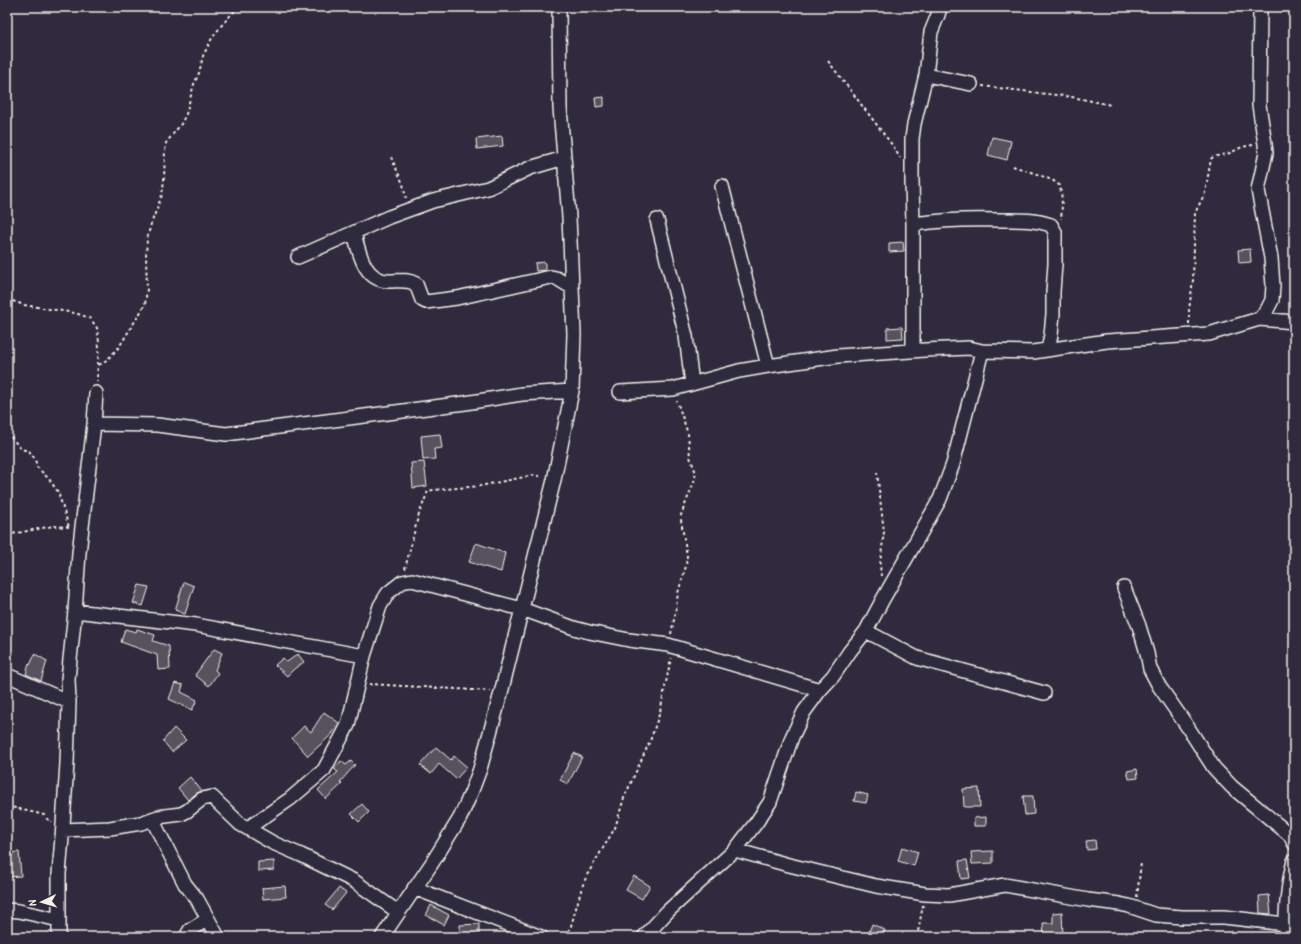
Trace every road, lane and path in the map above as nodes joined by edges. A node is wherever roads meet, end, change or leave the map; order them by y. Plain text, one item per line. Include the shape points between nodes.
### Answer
1 (238, 7) edge
2 (559, 7) edge
3 (940, 7) edge
4 (1260, 7) edge
5 (828, 62) dead end
6 (926, 75) junction
7 (971, 84) joint
8 (1111, 105) dead end
9 (1265, 147) junction
10 (391, 157) dead end
11 (564, 158) junction
12 (900, 160) dead end
13 (1013, 166) dead end
14 (722, 186) dead end
15 (414, 208) junction
16 (656, 220) dead end
17 (914, 224) junction
18 (1061, 224) dead end
19 (354, 233) junction
20 (298, 257) dead end
21 (571, 287) junction
22 (7, 299) edge
23 (1259, 319) junction
24 (1294, 322) edge
25 (1189, 336) junction
26 (1048, 350) junction
27 (913, 351) junction
28 (982, 351) junction
29 (98, 365) junction
30 (768, 366) junction
31 (692, 384) junction
32 (673, 389) junction
33 (572, 391) junction
34 (620, 392) dead end
35 (96, 393) joint
36 (94, 424) junction
37 (7, 432) edge
38 (877, 472) dead end
39 (554, 480) junction
40 (7, 535) edge
41 (882, 578) dead end
42 (402, 582) junction
43 (1124, 588) dead end
44 (522, 609) junction
45 (75, 611) junction
46 (866, 631) junction
47 (668, 644) junction
48 (364, 656) junction
49 (7, 675) edge
50 (357, 683) junction
51 (820, 690) junction
52 (501, 693) junction
53 (1044, 693) dead end
54 (69, 702) junction
55 (7, 806) edge
56 (152, 820) junction
57 (63, 828) junction
58 (248, 828) junction
59 (1294, 843) edge
60 (735, 850) junction
61 (1294, 860) edge
62 (1141, 863) dead end
63 (414, 888) junction
64 (925, 894) junction
65 (1135, 908) junction
66 (7, 910) edge
67 (398, 912) junction
68 (208, 919) junction
69 (60, 920) junction
70 (1285, 931) edge
71 (60, 937) edge
72 (186, 937) edge
73 (218, 937) edge
74 (382, 937) edge
75 (541, 937) edge
76 (565, 937) edge
77 (644, 937) edge
78 (917, 937) edge

1 - 29 path via 211,40 194,84 186,114 166,143 162,195 147,239 148,289 145,305 119,346 108,359
2 - 11 street via 560,108
3 - 6 street via 931,32
4 - 9 street via 1259,105
5 - 12 path via 893,146
6 - 7 street
6 - 17 street via 912,140
7 - 8 path via 1072,97
9 - 23 street via 1258,190 1271,258 1273,286 1272,300
9 - 25 path via 1242,147 1211,159 1205,193 1195,213
10 - 15 path via 404,184 406,200
11 - 15 street via 530,168 488,188
11 - 21 street
13 - 18 path via 1058,184
14 - 30 street
15 - 19 street
16 - 31 street via 686,336
17 - 26 street via 970,219 1035,220 1052,225 1055,232 1055,264 1053,314
17 - 27 street
19 - 20 street
19 - 21 street via 361,261 371,274 382,281 406,281 416,284 422,300 426,302 457,298 551,277
21 - 33 street via 574,334
22 - 29 path via 24,305 75,313 90,318 97,328
23 - 24 street
23 - 25 street via 1209,334
25 - 26 street via 1108,341
26 - 28 street
27 - 28 street via 969,348
27 - 30 street via 838,356
28 - 46 street via 953,464 940,500
29 - 35 path
30 - 31 street
31 - 32 street
32 - 34 street
32 - 47 path via 688,434 690,457 696,473 681,515 686,566
33 - 36 street via 522,394 226,434 157,425
33 - 39 street
35 - 36 street
36 - 45 street
37 - 40 path via 21,449 29,451 37,467 58,492 69,527 53,526
38 - 41 path via 884,532 880,564
39 - 42 path via 534,476 480,486 428,491 418,517
39 - 44 street
42 - 44 street via 412,580
42 - 48 street via 388,593 380,606
43 - 59 street via 1139,626 1150,669 1159,686 1214,768 1232,787 1290,835
44 - 47 street via 589,632
44 - 52 street
45 - 48 street via 196,625
45 - 54 street via 68,679
46 - 51 street
46 - 53 street via 917,658
47 - 51 street
47 - 76 path via 671,660 660,712 650,741 624,798 615,828 587,875
48 - 50 street
49 - 54 street
50 - 52 path
50 - 58 street via 348,724 324,770 290,799
51 - 60 street via 804,712 792,737 770,802
52 - 63 street via 480,769 463,812
54 - 57 street
55 - 57 path via 44,815
56 - 57 street via 110,828
56 - 58 street via 181,814 209,796
56 - 68 street via 185,884
57 - 69 street via 59,874
58 - 67 street via 273,843 354,881
60 - 64 street via 876,886
60 - 77 street via 672,907
61 - 70 street via 1289,878
62 - 65 path
63 - 67 street
63 - 75 street
64 - 65 street via 949,895 1005,885
64 - 78 path
65 - 70 street via 1156,915 1182,918 1224,917
66 - 69 street
67 - 74 street
68 - 72 street via 190,930
68 - 73 street
69 - 71 street

